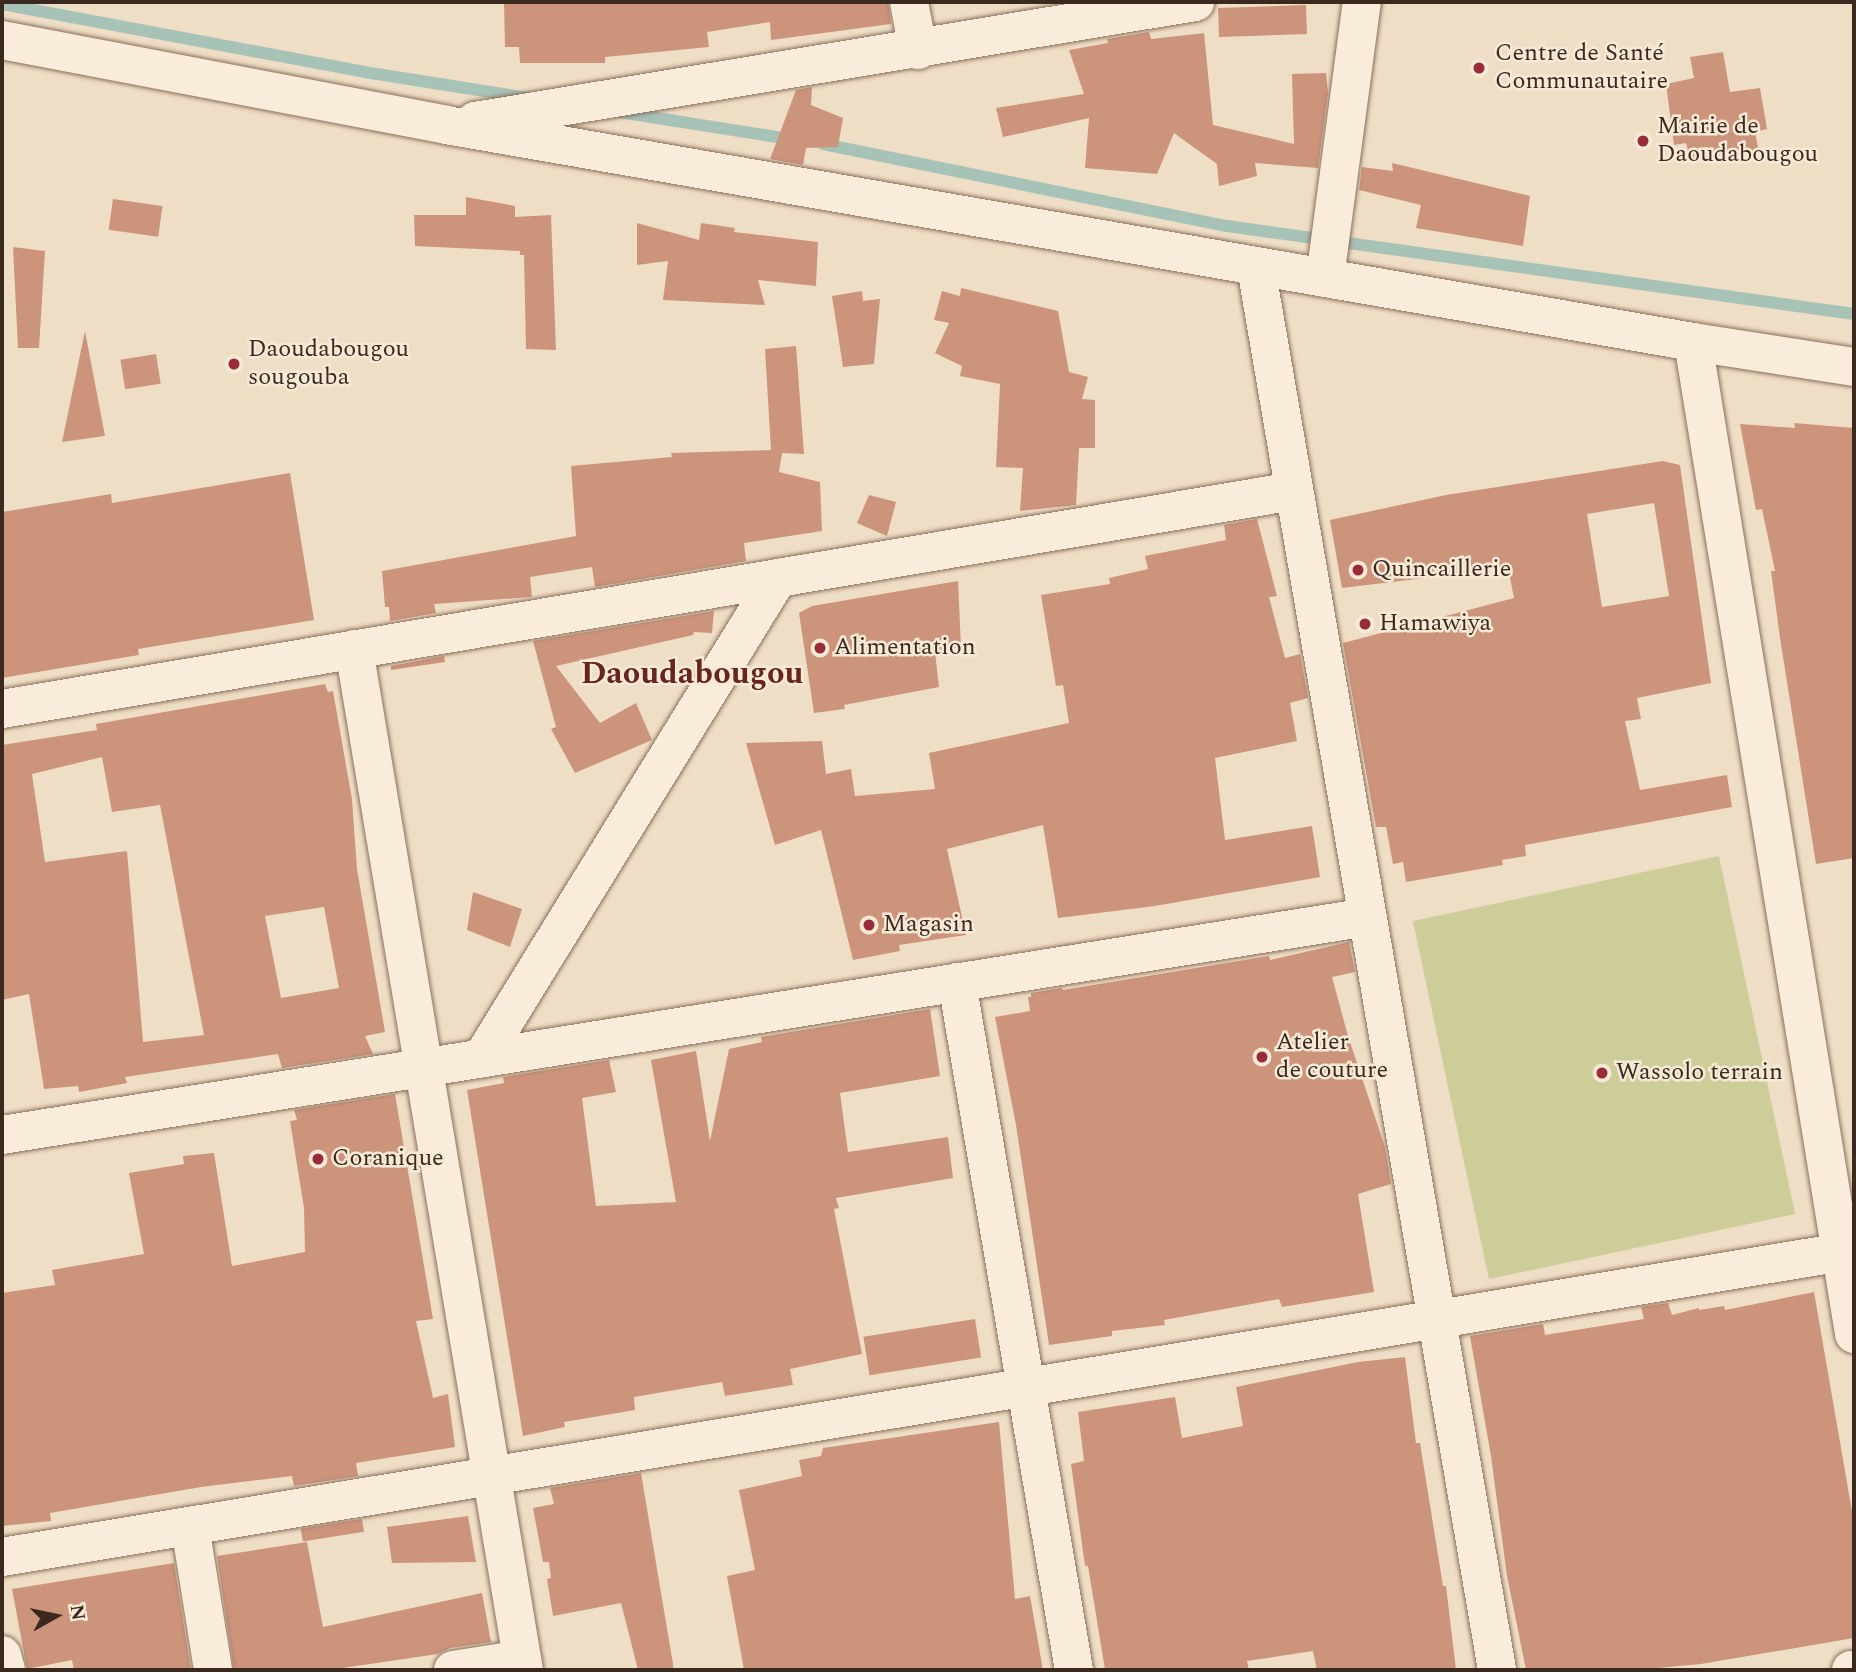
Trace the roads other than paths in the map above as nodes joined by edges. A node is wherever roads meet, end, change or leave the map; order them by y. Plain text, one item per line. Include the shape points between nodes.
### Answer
1 (909, 2) edge
2 (1195, 2) edge
3 (1362, 2) edge
4 (2, 40) edge
5 (918, 50) junction
6 (446, 125) junction
7 (1256, 267) junction
8 (1325, 278) junction
9 (1693, 342) junction
10 (1854, 367) edge
11 (1293, 491) junction
12 (778, 578) junction
13 (354, 649) junction
14 (2, 709) edge
15 (1367, 917) junction
16 (957, 982) junction
17 (482, 1058) junction
18 (424, 1067) junction
19 (2, 1135) edge
20 (1847, 1251) edge
21 (1436, 1319) junction
22 (1854, 1334) edge
23 (1026, 1388) junction
24 (492, 1476) junction
25 (190, 1526) junction
26 (2, 1557) edge
27 (2, 1655) edge
28 (523, 1665) edge
29 (6, 1670) edge
30 (214, 1670) edge
31 (453, 1670) edge
32 (1073, 1670) edge
33 (1497, 1670) edge

1 - 5 street
2 - 5 street
3 - 8 street
4 - 6 street
5 - 6 street
6 - 7 street
7 - 8 street
7 - 11 street
8 - 9 street
9 - 10 street
9 - 20 street
11 - 12 street
11 - 15 street
12 - 13 street
12 - 17 street
13 - 14 street
13 - 18 street
15 - 16 street
15 - 21 street
16 - 17 street
16 - 23 street
17 - 18 street
18 - 19 street
18 - 24 street
20 - 21 street
20 - 22 street
21 - 23 street
21 - 33 street
23 - 24 street
23 - 32 street
24 - 25 street
24 - 28 street
25 - 26 street
25 - 30 street
27 - 29 street
28 - 31 street

